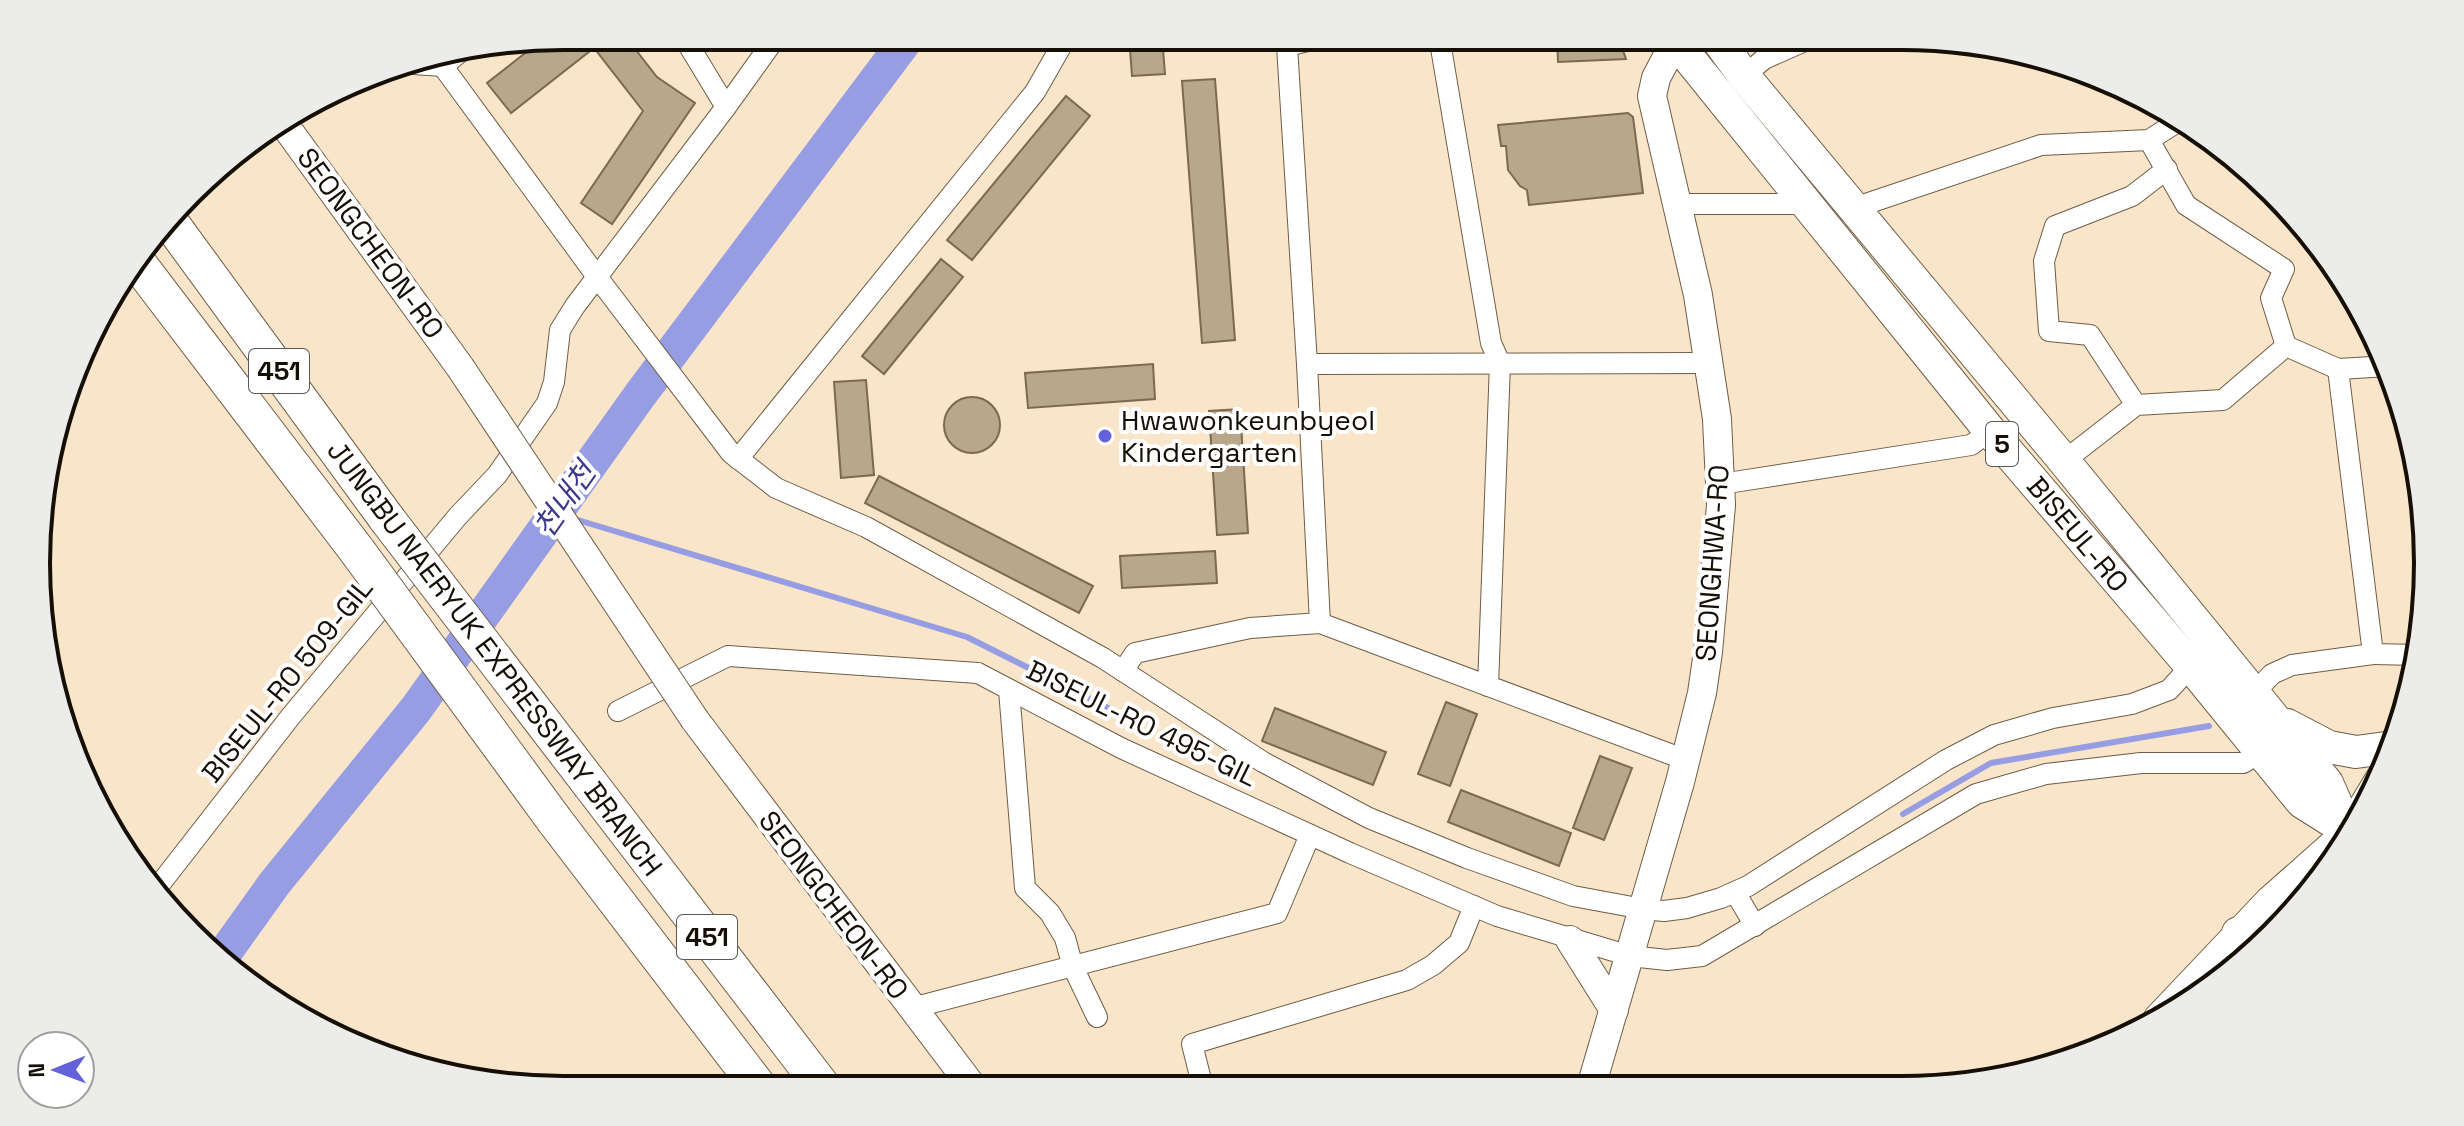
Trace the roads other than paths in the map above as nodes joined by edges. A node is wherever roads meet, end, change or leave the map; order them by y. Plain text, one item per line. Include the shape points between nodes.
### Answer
1 (691, 50) edge
2 (767, 50) edge
3 (1059, 50) edge
4 (1284, 50) edge
5 (1441, 50) edge
6 (1669, 50) edge
7 (1685, 50) edge
8 (1725, 50) edge
9 (1784, 50) edge
10 (449, 63) edge
11 (1744, 76) junction
12 (726, 107) junction
13 (1775, 114) junction
14 (2170, 126) edge
15 (288, 130) edge
16 (1751, 136) junction
17 (2149, 140) junction
18 (2167, 169) junction
19 (1677, 204) junction
20 (1806, 204) junction
21 (1854, 208) junction
22 (174, 228) edge
23 (143, 269) edge
24 (602, 282) junction
25 (2286, 346) junction
26 (1500, 363) junction
27 (1708, 363) junction
28 (1307, 364) junction
29 (2375, 367) edge
30 (2338, 369) junction
31 (2136, 405) junction
32 (1990, 431) junction
33 (734, 456) junction
34 (2064, 461) junction
35 (1721, 484) junction
36 (1320, 623) junction
37 (2373, 654) junction
38 (2406, 655) edge
39 (2191, 666) junction
40 (1123, 671) junction
41 (1488, 686) junction
42 (1009, 690) junction
43 (2254, 693) junction
44 (618, 711) dead end
45 (2276, 737) junction
46 (2379, 749) edge
47 (1686, 760) junction
48 (2341, 827) edge
49 (1310, 835) junction
50 (2324, 854) edge
51 (162, 882) edge
52 (1735, 892) junction
53 (1474, 906) junction
54 (1643, 909) junction
55 (2265, 925) edge
56 (1755, 926) junction
57 (2238, 933) junction
58 (1570, 940) junction
59 (1630, 956) junction
60 (1073, 967) junction
61 (2182, 992) edge
62 (912, 1008) junction
63 (1614, 1010) junction
64 (1097, 1017) dead end
65 (750, 1076) edge
66 (814, 1076) edge
67 (964, 1076) edge
68 (1200, 1076) edge
69 (1594, 1076) edge

1 - 12 street
2 - 12 street, BISEUL-RO 509-GIL
3 - 33 street via 1035,92
4 - 28 street
5 - 26 street via 1491,343
6 - 19 main road, SEONGHWA-RO via 1652,96
7 - 16 main road, BISEUL-RO / 5
8 - 11 main road, BISEUL-RO / 5
9 - 11 street
10 - 24 street
11 - 13 main road, BISEUL-RO / 5
12 - 24 street, BISEUL-RO 509-GIL
13 - 16 main road
13 - 21 main road, BISEUL-RO / 5
14 - 17 street
15 - 62 main road, SEONGCHEON-RO, bridge via 460,367 695,720
16 - 20 main road, BISEUL-RO / 5
17 - 18 street
17 - 21 street via 2041,145
18 - 25 street via 2186,205 2284,269 2271,298
18 - 31 street via 2132,196 2055,226 2044,261 2049,331 2090,335
19 - 20 street
19 - 27 main road, SEONGHWA-RO
20 - 32 main road, BISEUL-RO / 5
21 - 34 main road, BISEUL-RO / 5
22 - 66 highway, JUNGBU NAERYUK EXPRESSWAY BRANCH / 451, bridge via 387,519
23 - 65 highway, JUNGBU NAERYUK EXPRESSWAY BRANCH / 451, bridge
24 - 33 street
24 - 51 street, BISEUL-RO 509-GIL via 575,306 560,330 547,403 497,475 291,716
25 - 30 street
25 - 31 street via 2223,400
26 - 27 street
26 - 28 street
26 - 41 street
27 - 35 main road, SEONGHWA-RO
28 - 36 street
29 - 30 street
30 - 37 street
31 - 34 street
32 - 35 street via 1971,445
32 - 39 main road, BISEUL-RO / 5
33 - 40 street via 776,488 866,527
34 - 43 main road, BISEUL-RO / 5
35 - 47 main road, SEONGHWA-RO via 1708,652
36 - 40 street via 1250,628 1135,653
36 - 41 street
37 - 38 street
37 - 43 street via 2292,665 2272,674
39 - 45 main road, BISEUL-RO / 5
39 - 52 street via 2169,690 2132,704 1994,735
40 - 54 street via 1263,762 1369,818 1573,896
41 - 47 street
42 - 44 street, BISEUL-RO 495-GIL via 978,673 728,656
42 - 49 street, BISEUL-RO 495-GIL
42 - 60 street via 1025,888 1050,913 1065,938
43 - 45 main road, BISEUL-RO / 5
45 - 46 main road via 2292,726 2329,747
45 - 48 main road, BISEUL-RO / 5 via 2302,802
45 - 56 street, BISEUL-RO 495-GIL via 2243,763 2141,763 2046,774 1976,794
47 - 54 main road, SEONGHWA-RO
49 - 53 street, BISEUL-RO 495-GIL
49 - 60 street via 1277,913
50 - 57 main road
52 - 54 street via 1687,908
52 - 56 street
53 - 58 street, BISEUL-RO 495-GIL
53 - 68 street via 1459,943 1407,980 1192,1044
54 - 59 main road, SEONGHWA-RO
55 - 57 main road
56 - 59 street, BISEUL-RO 495-GIL via 1702,956
57 - 61 main road
58 - 59 street, BISEUL-RO 495-GIL
58 - 63 main road
59 - 63 main road, SEONGHWA-RO
60 - 62 street
60 - 64 street
62 - 67 main road, SEONGCHEON-RO
63 - 69 main road, SEONGHWA-RO

